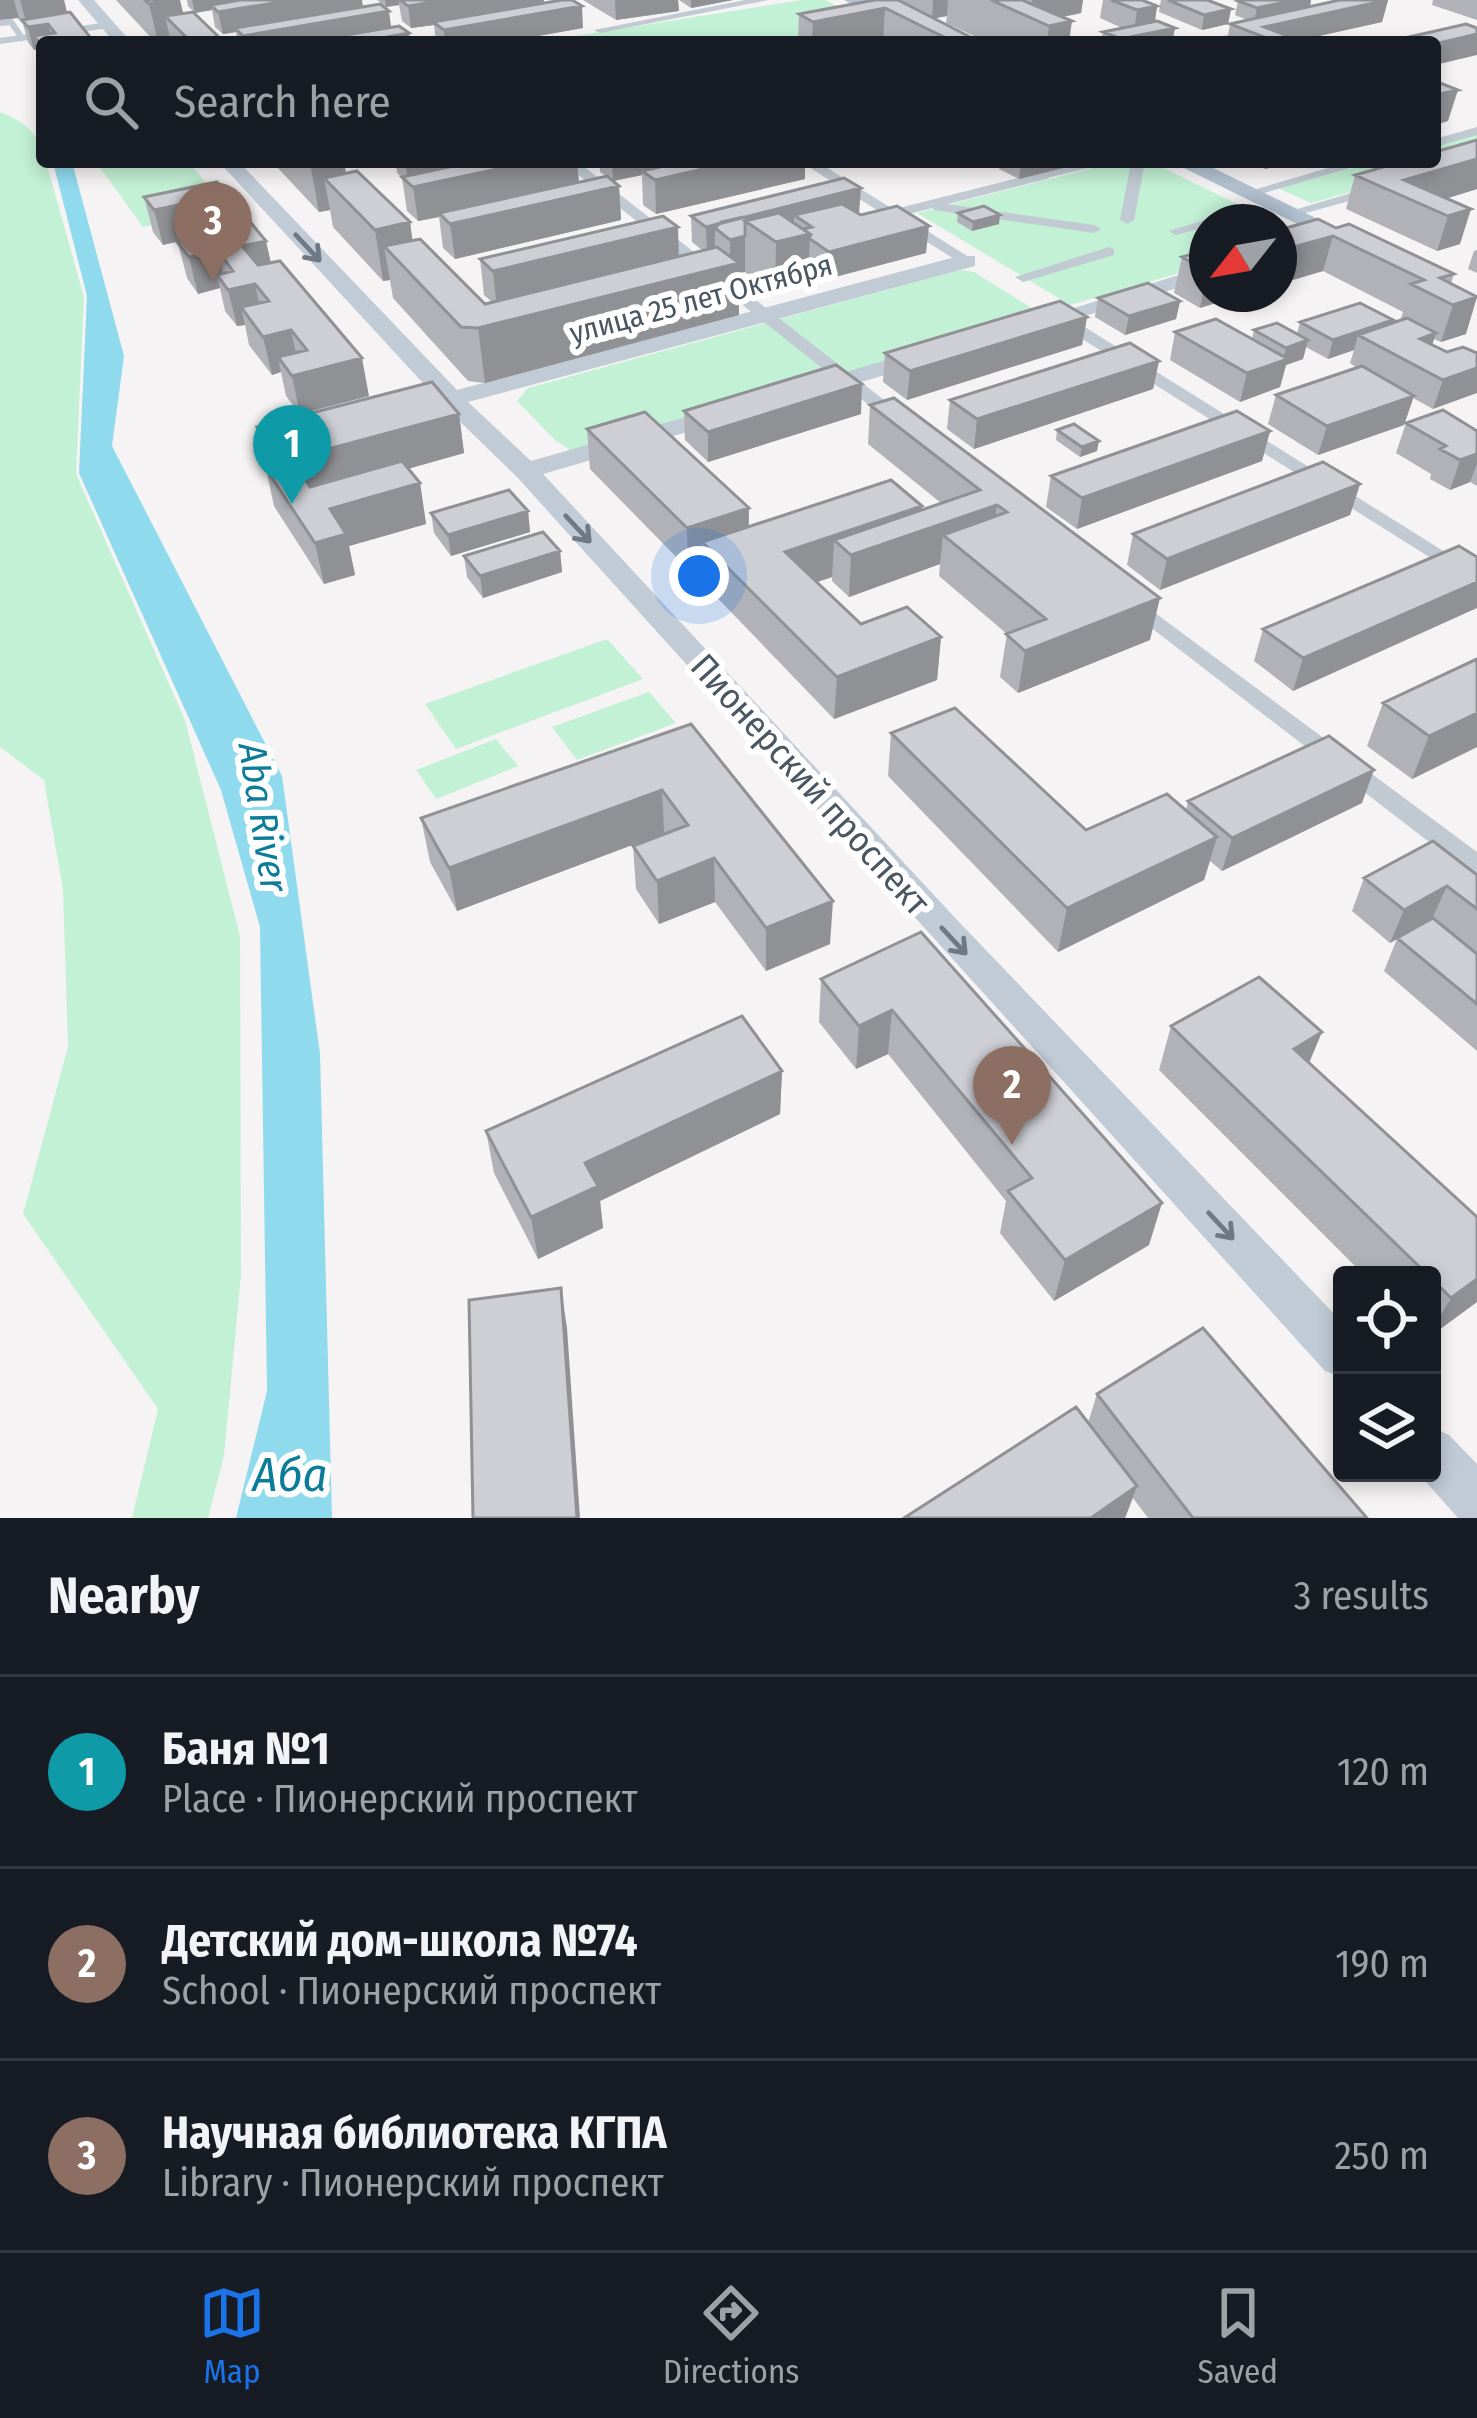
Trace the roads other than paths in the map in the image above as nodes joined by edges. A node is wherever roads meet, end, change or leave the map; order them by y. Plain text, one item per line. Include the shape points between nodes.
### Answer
1 (86, 0) edge
2 (763, 0) edge
3 (853, 0) edge
4 (0, 23) edge
5 (108, 25) junction
6 (1274, 26) edge
7 (118, 36) edge
8 (609, 36) edge
9 (926, 36) edge
10 (1232, 36) edge
11 (22, 38) junction
12 (0, 41) edge
13 (1477, 131) edge
14 (1441, 141) edge
15 (235, 168) edge
16 (577, 168) edge
17 (817, 168) edge
18 (1076, 168) edge
19 (1137, 168) edge
20 (1193, 168) edge
21 (1347, 168) edge
22 (1394, 184) edge
23 (1248, 202) junction
24 (1244, 204) edge
25 (1256, 204) edge
26 (939, 207) dead end
27 (1297, 211) edge
28 (890, 214) junction
29 (1297, 216) edge
30 (1127, 220) dead end
31 (1189, 227) edge
32 (1094, 230) dead end
33 (1176, 231) dead end
34 (1335, 233) junction
35 (1298, 244) edge
36 (1109, 252) dead end
37 (1388, 258) edge
38 (967, 261) joint
39 (1023, 277) dead end
40 (1189, 277) edge
41 (769, 315) junction
42 (1058, 317) junction
43 (1016, 329) edge
44 (953, 348) edge
45 (848, 379) junction
46 (785, 397) edge
47 (452, 399) junction
48 (742, 409) edge
49 (921, 437) edge
50 (526, 471) junction
51 (1477, 580) edge
52 (1117, 590) edge
53 (1477, 866) edge
54 (1333, 1345) edge
55 (1441, 1462) edge
56 (1477, 1501) edge

1 - 5 street
2 - 8 street via 597,28
3 - 9 main road
4 - 11 lane via 11,22
5 - 7 street
5 - 11 lane
6 - 10 street
11 - 12 lane
13 - 14 street
15 -> 47 street, Пионерский проспект
16 - 41 street
17 - 28 street
18 - 28 lane
19 - 30 street
20 - 23 main road
21 - 23 street
22 - 27 street
23 - 24 street
23 - 25 main road
26 - 32 street
28 - 38 street
29 - 34 main road
31 - 33 street
34 - 35 street
34 - 37 main road
36 - 39 street
38 - 41 street, улица 25 лет Октября
40 - 42 street
41 - 45 street
41 - 47 street, улица 25 лет Октября
42 - 43 street
42 - 51 street
44 - 45 street
45 - 46 street
45 - 49 street
47 - 50 street, Пионерский проспект
48 - 50 street
50 -> 54 street, Пионерский проспект
52 - 53 street
55 - 56 street

